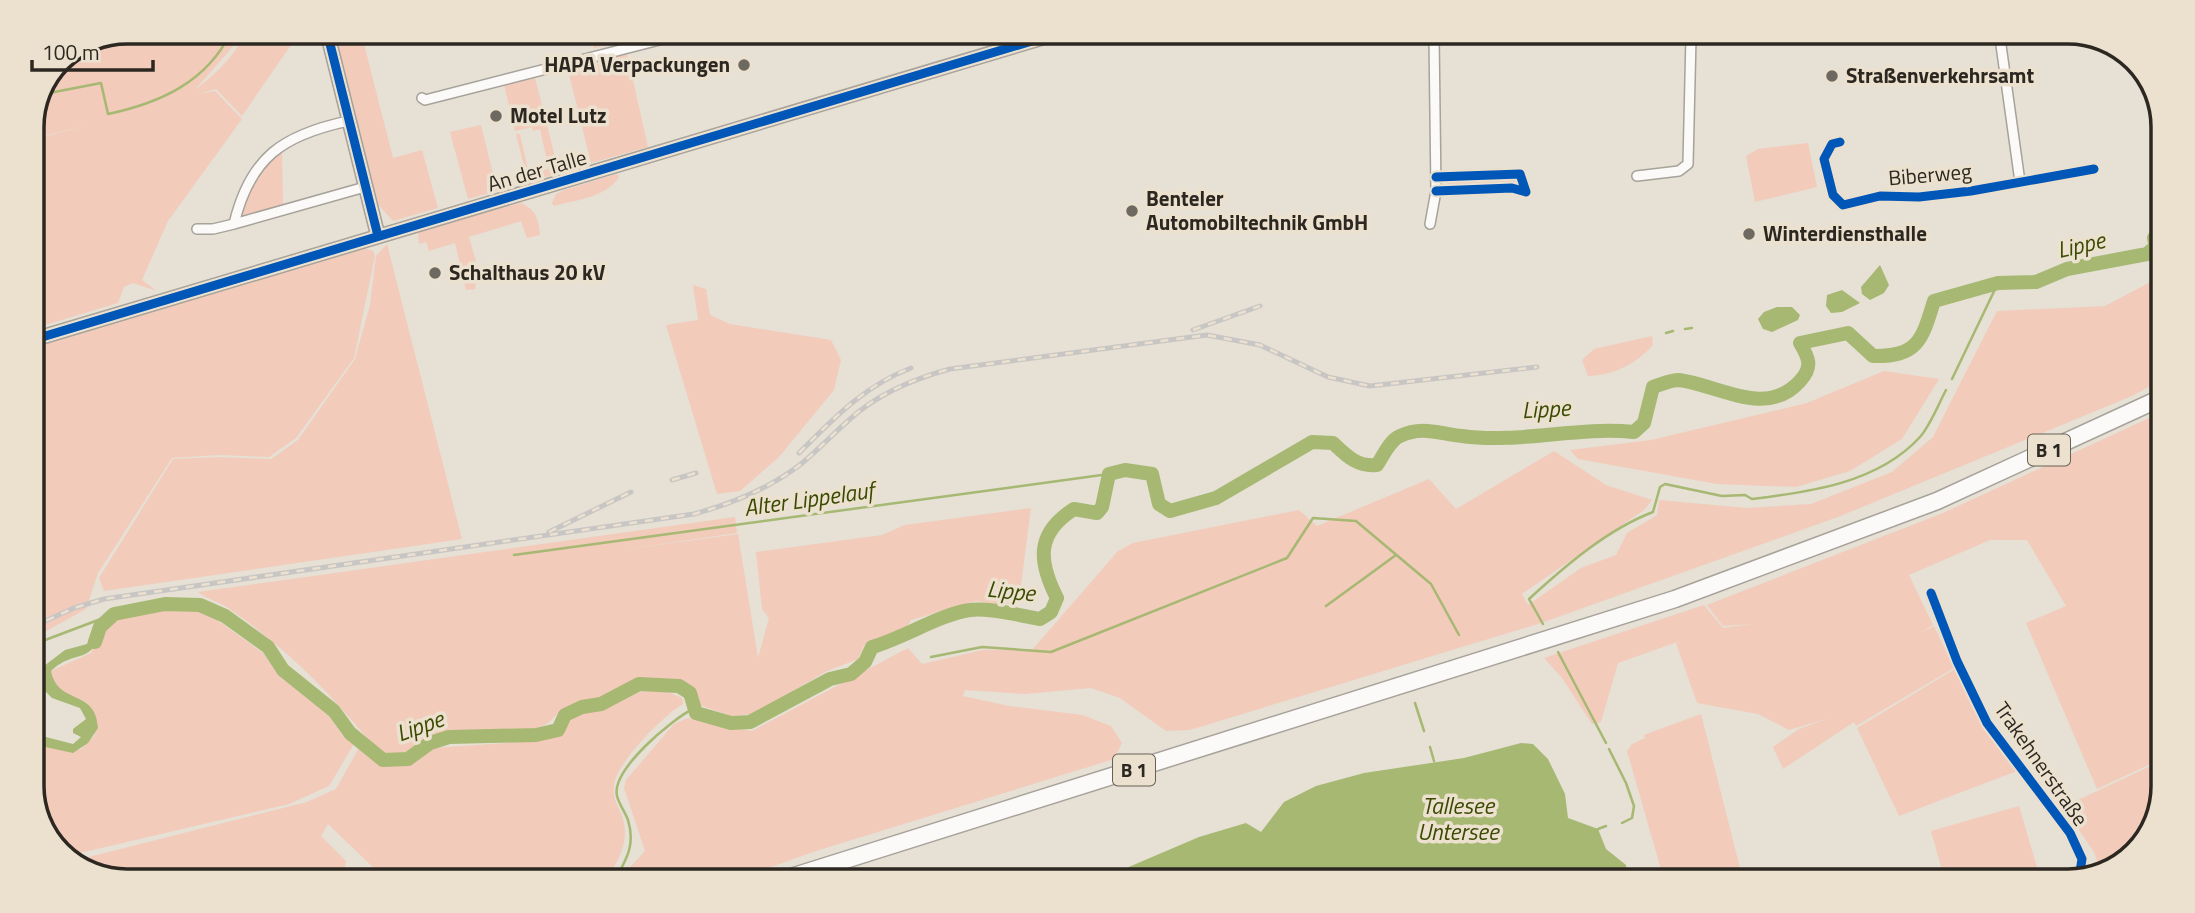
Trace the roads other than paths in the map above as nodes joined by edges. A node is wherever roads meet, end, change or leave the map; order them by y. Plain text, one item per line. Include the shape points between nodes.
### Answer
1 (330, 44) edge
2 (646, 44) edge
3 (1022, 44) edge
4 (1434, 44) edge
5 (1691, 44) edge
6 (2001, 44) edge
7 (422, 98) dead end
8 (348, 121) junction
9 (1840, 142) dead end
10 (2094, 169) dead end
11 (1637, 176) dead end
12 (1436, 177) junction
13 (2020, 181) junction
14 (365, 187) junction
15 (1436, 191) junction
16 (234, 224) junction
17 (1430, 224) dead end
18 (197, 229) dead end
19 (378, 236) junction
20 (44, 336) edge
21 (2151, 403) edge
22 (1931, 593) dead end
23 (2081, 868) edge
24 (816, 869) edge

1 - 8 street
2 - 7 street
3 - 19 street, An der Talle
4 - 12 street
5 - 11 street via 1688,164 1679,171
6 - 13 street
8 - 14 street
8 - 16 street via 296,136 272,151 246,184
9 - 13 street, Biberweg via 1832,144 1824,159 1833,195 1843,205 1880,196 1919,197
10 - 13 street, Biberweg
12 - 15 street
12 - 15 street via 1520,174 1525,188
14 - 16 street
14 - 19 street
15 - 17 street
16 - 18 street
19 - 20 street, An der Talle
21 - 24 highway, B 1 via 1937,501 1675,599
22 - 23 street, Trakehnerstraße via 1987,723 2070,833 2082,859

